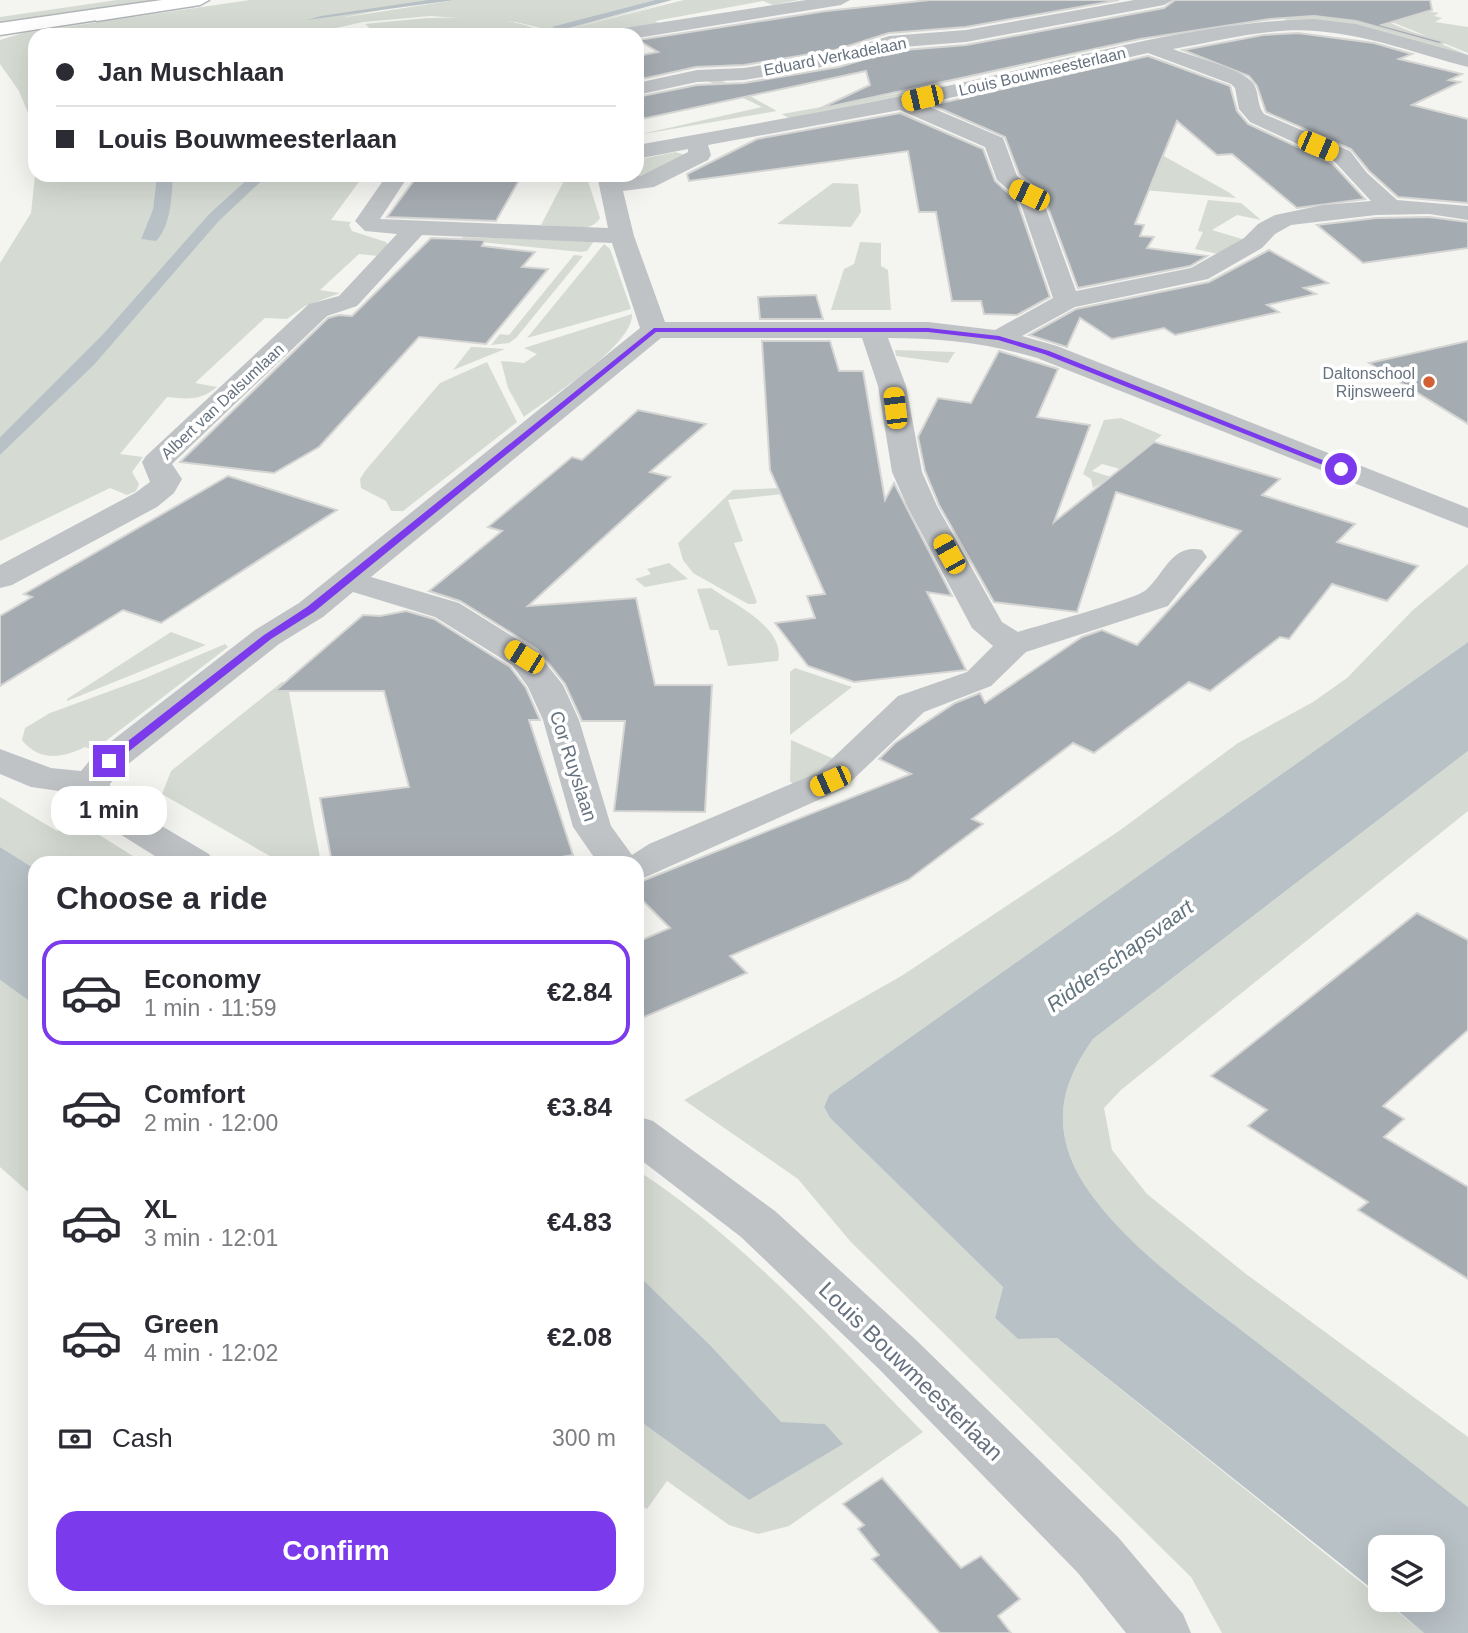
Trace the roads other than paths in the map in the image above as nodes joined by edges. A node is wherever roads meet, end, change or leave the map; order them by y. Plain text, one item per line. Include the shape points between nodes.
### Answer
1 (200, 0) edge
2 (1163, 0) edge
3 (837, 6) edge
4 (1186, 9) dead end
5 (1210, 18) dead end
6 (0, 29) edge
7 (867, 29) dead end
8 (1246, 31) junction
9 (644, 32) edge
10 (1223, 35) junction
11 (951, 38) junction
12 (1392, 39) junction
13 (889, 43) junction
14 (1150, 47) junction
15 (1468, 61) edge
16 (1028, 74) junction
17 (644, 87) edge
18 (902, 103) junction
19 (696, 141) junction
20 (644, 151) edge
21 (644, 181) edge
22 (393, 182) edge
23 (609, 182) edge
24 (1390, 206) junction
25 (1468, 213) edge
26 (416, 228) junction
27 (622, 236) junction
28 (1067, 301) junction
29 (654, 330) junction
30 (872, 330) junction
31 (999, 338) junction
32 (1468, 519) edge
33 (1191, 556) dead end
34 (0, 578) edge
35 (345, 580) junction
36 (1014, 645) junction
37 (0, 760) edge
38 (90, 783) junction
39 (184, 856) edge
40 (613, 856) edge
41 (644, 865) edge
42 (644, 1138) edge
43 (1162, 1633) edge

1 - 6 main road
2 - 4 street, Eduard Verkadelaan
2 - 11 street, Eduard Verkadelaan
3 - 9 street
5 - 8 street
7 - 13 street
8 - 10 street, Louis Bouwmeesterlaan
8 - 12 street, Louis Bouwmeesterlaan via 1314,25
10 - 12 street, Louis Bouwmeesterlaan via 1253,44
10 - 14 street, Louis Bouwmeesterlaan
11 - 13 street, Eduard Verkadelaan
11 - 16 street, Eduard Verkadelaan
12 - 15 street, Louis Bouwmeesterlaan
13 - 17 street, Eduard Verkadelaan via 839,58
14 - 16 street, Louis Bouwmeesterlaan
14 - 24 street via 1238,80 1245,86 1249,109 1257,118 1342,156
16 - 18 street, Louis Bouwmeesterlaan
18 - 19 street, Louis Bouwmeesterlaan
18 - 28 street via 995,143 1002,173 1012,187 1029,195
19 - 20 street, Louis Bouwmeesterlaan
19 - 21 street via 700,155
22 - 26 street via 367,221 373,226
23 - 27 street
24 - 25 street
24 - 28 street via 1280,220 1254,243 1199,274
26 - 27 street
26 - 34 street, Albert van Dalsumlaan via 348,301 318,310 157,462 167,479 163,486 146,500
27 - 29 street
28 - 31 street
29 - 30 street
29 - 35 street
30 - 31 street via 928,330
30 - 36 street via 892,386 907,472 922,506 989,628
31 - 32 street via 1047,352
33 - 36 street via 1156,599
35 - 38 street via 119,753
35 - 40 street, Cor Ruyslaan via 447,610 524,657 545,685 561,720 592,827
36 - 41 street via 979,679 911,704 830,781
37 - 38 street via 44,779
38 - 39 street via 93,800
42 - 43 street, Louis Bouwmeesterlaan via 758,1224 897,1354 1098,1555

